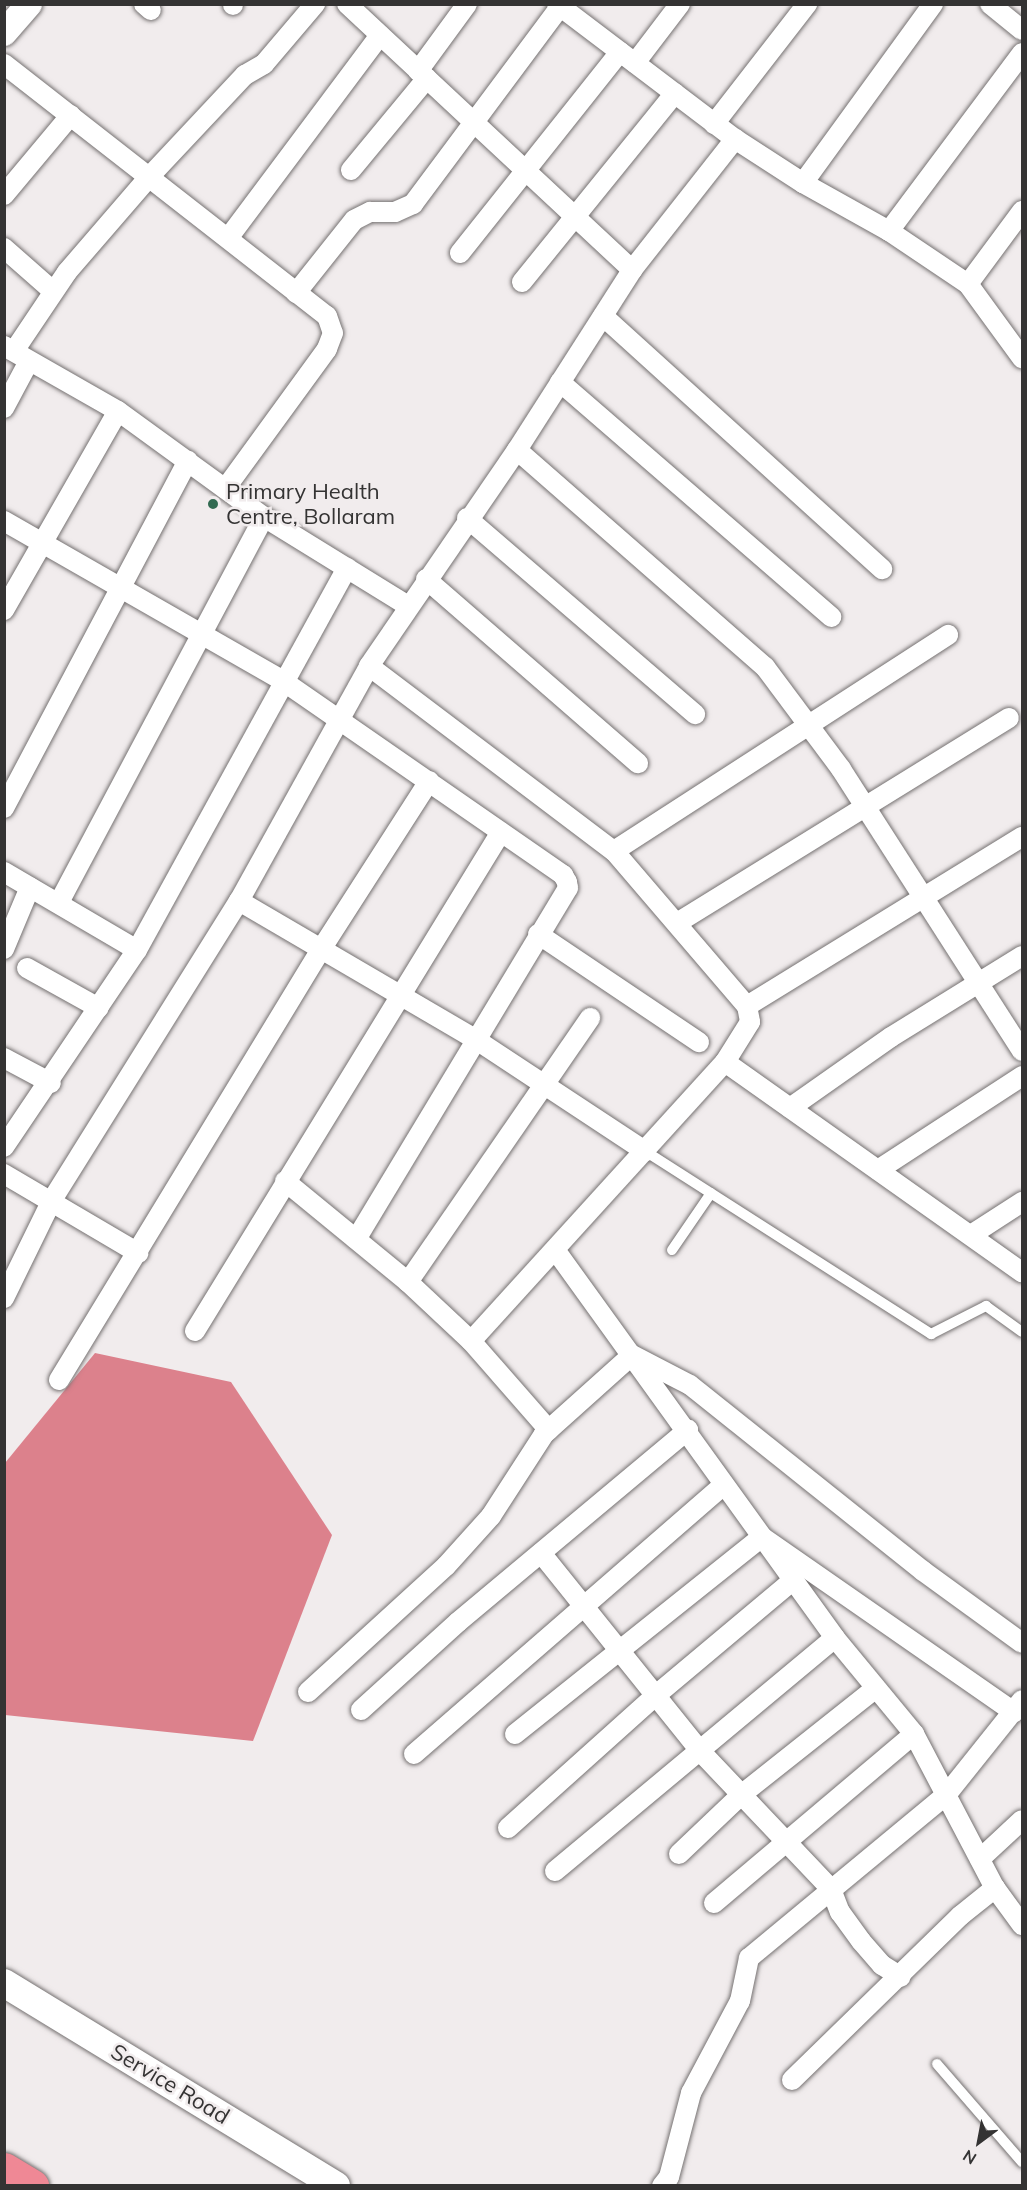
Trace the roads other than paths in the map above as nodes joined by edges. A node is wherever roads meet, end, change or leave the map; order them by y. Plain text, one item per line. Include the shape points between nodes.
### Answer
1 (29, 4) edge
2 (315, 4) edge
3 (348, 4) edge
4 (467, 4) edge
5 (680, 4) edge
6 (807, 4) edge
7 (933, 4) edge
8 (990, 4) edge
9 (558, 6) edge
10 (1023, 30) edge
11 (4, 33) edge
12 (380, 35) junction
13 (1023, 53) edge
14 (627, 58) junction
15 (4, 64) edge
16 (423, 75) junction
17 (675, 93) junction
18 (71, 115) junction
19 (472, 121) junction
20 (714, 124) junction
21 (735, 139) junction
22 (351, 170) dead end
23 (526, 171) junction
24 (150, 176) junction
25 (803, 183) junction
26 (4, 195) edge
27 (1023, 211) edge
28 (575, 217) junction
29 (889, 231) junction
30 (229, 237) junction
31 (4, 248) edge
32 (460, 253) dead end
33 (632, 270) junction
34 (522, 282) dead end
35 (968, 284) junction
36 (53, 291) junction
37 (296, 293) junction
38 (603, 316) junction
39 (15, 353) edge
40 (1023, 358) edge
41 (560, 382) junction
42 (4, 408) edge
43 (118, 411) junction
44 (517, 450) junction
45 (188, 461) junction
46 (225, 489) junction
47 (264, 517) junction
48 (467, 518) junction
49 (4, 521) edge
50 (43, 543) junction
51 (346, 568) junction
52 (882, 569) dead end
53 (426, 579) junction
54 (118, 589) junction
55 (408, 606) junction
56 (4, 610) edge
57 (831, 617) dead end
58 (948, 635) dead end
59 (202, 637) junction
60 (369, 666) junction
61 (283, 681) junction
62 (695, 714) dead end
63 (338, 718) junction
64 (1010, 718) dead end
65 (807, 723) junction
66 (638, 763) dead end
67 (429, 781) junction
68 (865, 807) junction
69 (4, 808) edge
70 (501, 832) junction
71 (1023, 837) edge
72 (614, 851) junction
73 (4, 872) edge
74 (30, 887) junction
75 (922, 898) junction
76 (239, 901) junction
77 (59, 903) junction
78 (677, 923) junction
79 (538, 934) junction
80 (4, 949) edge
81 (137, 950) junction
82 (320, 951) junction
83 (1023, 956) edge
84 (27, 968) dead end
85 (979, 986) junction
86 (397, 996) junction
87 (747, 1006) junction
88 (99, 1008) junction
89 (590, 1018) dead end
90 (475, 1040) junction
91 (699, 1042) dead end
92 (1023, 1051) edge
93 (4, 1058) edge
94 (725, 1062) junction
95 (1023, 1076) edge
96 (51, 1083) junction
97 (545, 1084) junction
98 (790, 1108) junction
99 (4, 1147) edge
100 (645, 1151) junction
101 (878, 1170) junction
102 (4, 1174) edge
103 (285, 1181) junction
104 (711, 1193) junction
105 (52, 1200) junction
106 (1023, 1202) edge
107 (971, 1235) junction
108 (356, 1239) junction
109 (672, 1250) dead end
110 (556, 1251) junction
111 (138, 1253) junction
112 (1023, 1272) edge
113 (408, 1282) junction
114 (4, 1299) edge
115 (195, 1331) dead end
116 (1023, 1332) edge
117 (471, 1341) junction
118 (632, 1355) junction
119 (59, 1380) dead end
120 (549, 1430) junction
121 (688, 1430) junction
122 (722, 1486) junction
123 (762, 1537) junction
124 (541, 1553) junction
125 (793, 1580) junction
126 (582, 1604) junction
127 (835, 1638) junction
128 (1023, 1643) edge
129 (619, 1650) junction
130 (876, 1688) junction
131 (308, 1692) dead end
132 (655, 1696) junction
133 (1018, 1706) edge
134 (361, 1710) dead end
135 (515, 1734) dead end
136 (914, 1734) junction
137 (701, 1752) junction
138 (414, 1754) dead end
139 (947, 1794) junction
140 (741, 1795) junction
141 (1023, 1820) edge
142 (508, 1828) dead end
143 (787, 1839) junction
144 (679, 1854) dead end
145 (980, 1859) junction
146 (555, 1871) dead end
147 (995, 1888) junction
148 (831, 1889) junction
149 (714, 1903) dead end
150 (1021, 1920) edge
151 (902, 1977) junction
152 (4, 1983) edge
153 (937, 2064) dead end
154 (792, 2080) dead end
155 (1023, 2162) edge
156 (4, 2169) edge
157 (32, 2186) edge
158 (336, 2186) edge
159 (662, 2186) edge

1 - 11 street
2 - 24 street via 264,64 245,75
3 - 12 street
4 - 16 street
5 - 14 street
6 - 20 street
7 - 25 street
8 - 10 street
9 - 14 street
9 - 19 street
12 - 16 street
12 - 30 street
13 - 29 street
14 - 17 street
14 - 23 street
15 - 18 street
16 - 19 street
16 - 22 street
17 - 20 street
17 - 28 street
18 - 24 street
18 - 26 street
19 - 23 street
19 - 37 street via 413,204 395,212 370,212 354,220
20 - 21 street
21 - 25 street
21 - 33 street
23 - 28 street
23 - 32 street
24 - 30 street
24 - 36 street
25 - 29 street
27 - 35 street
28 - 33 street
28 - 34 street
29 - 35 street
30 - 37 street
31 - 36 street
33 - 38 street
35 - 40 street
36 - 39 street
37 - 46 street via 327,316 333,333 321,358
38 - 41 street
38 - 52 street
39 - 42 street
39 - 43 street
41 - 44 street
41 - 57 street
43 - 45 street
43 - 50 street
44 - 48 street
44 - 65 street via 765,668
45 - 46 street
45 - 54 street
46 - 47 street
47 - 51 street
47 - 59 street
48 - 53 street
48 - 62 street
49 - 50 street
50 - 54 street
50 - 56 street
51 - 55 street
51 - 61 street
53 - 55 street
53 - 66 street
54 - 59 street
54 - 69 street
55 - 60 street
58 - 65 street
59 - 61 street
59 - 77 street
60 - 63 street
60 - 72 street
61 - 63 street
61 - 81 street
63 - 67 street
63 - 76 street
64 - 68 street
65 - 68 street
65 - 72 street
67 - 70 street
67 - 82 street
68 - 75 street
68 - 78 street
70 - 79 street via 563,875 567,882 568,888
70 - 86 street
71 - 75 street
72 - 78 street
73 - 74 street
74 - 77 street
74 - 80 street
75 - 85 street
75 - 87 street
76 - 82 street
76 - 105 street
77 - 81 street
78 - 87 street
79 - 90 street
79 - 91 street
81 - 88 street
82 - 86 street
82 - 111 street
83 - 85 street
84 - 88 street
85 - 92 street
85 - 98 street via 891,1037
86 - 90 street
86 - 103 street
87 - 94 street via 750,1022
88 - 96 street
89 - 97 street
90 - 97 street
90 - 108 street
93 - 96 street
94 - 98 street
94 - 100 street
95 - 101 street
96 - 99 street
97 - 100 street
97 - 113 street
98 - 101 street
100 - 104 lane
100 - 110 street
101 - 107 street
102 - 105 street
103 - 108 street
103 - 115 street
104 - 109 lane
104 - 116 lane via 931,1334 986,1305
105 - 111 street
105 - 114 street
106 - 107 street
107 - 112 street
108 - 113 street
110 - 117 street
110 - 118 street
111 - 119 street
113 - 117 street
117 - 120 street
118 - 120 street
118 - 121 street
118 - 128 street via 690,1384 923,1571
120 - 131 street via 491,1516 446,1566
121 - 122 street
121 - 124 street
122 - 123 street
122 - 126 street
123 - 125 street
123 - 129 street
123 - 133 street
124 - 126 street
124 - 134 street
125 - 127 street
125 - 132 street
126 - 129 street
126 - 138 street
127 - 130 street
127 - 137 street
129 - 132 street
129 - 135 street
130 - 136 street
130 - 140 street
132 - 137 street
132 - 142 street
133 - 139 street
136 - 139 street
136 - 143 street
137 - 140 street
137 - 146 street
139 - 145 street
139 - 148 street
140 - 143 street
140 - 144 street
141 - 145 street
143 - 148 street
143 - 149 street
145 - 147 street
147 - 150 street
147 - 151 street via 960,1916
148 - 151 street via 840,1912 861,1941 882,1965
148 - 159 street via 749,1958 740,2001 691,2093 669,2176
151 - 154 street
152 - 158 main road, Service Road
153 - 155 lane
156 - 157 highway

